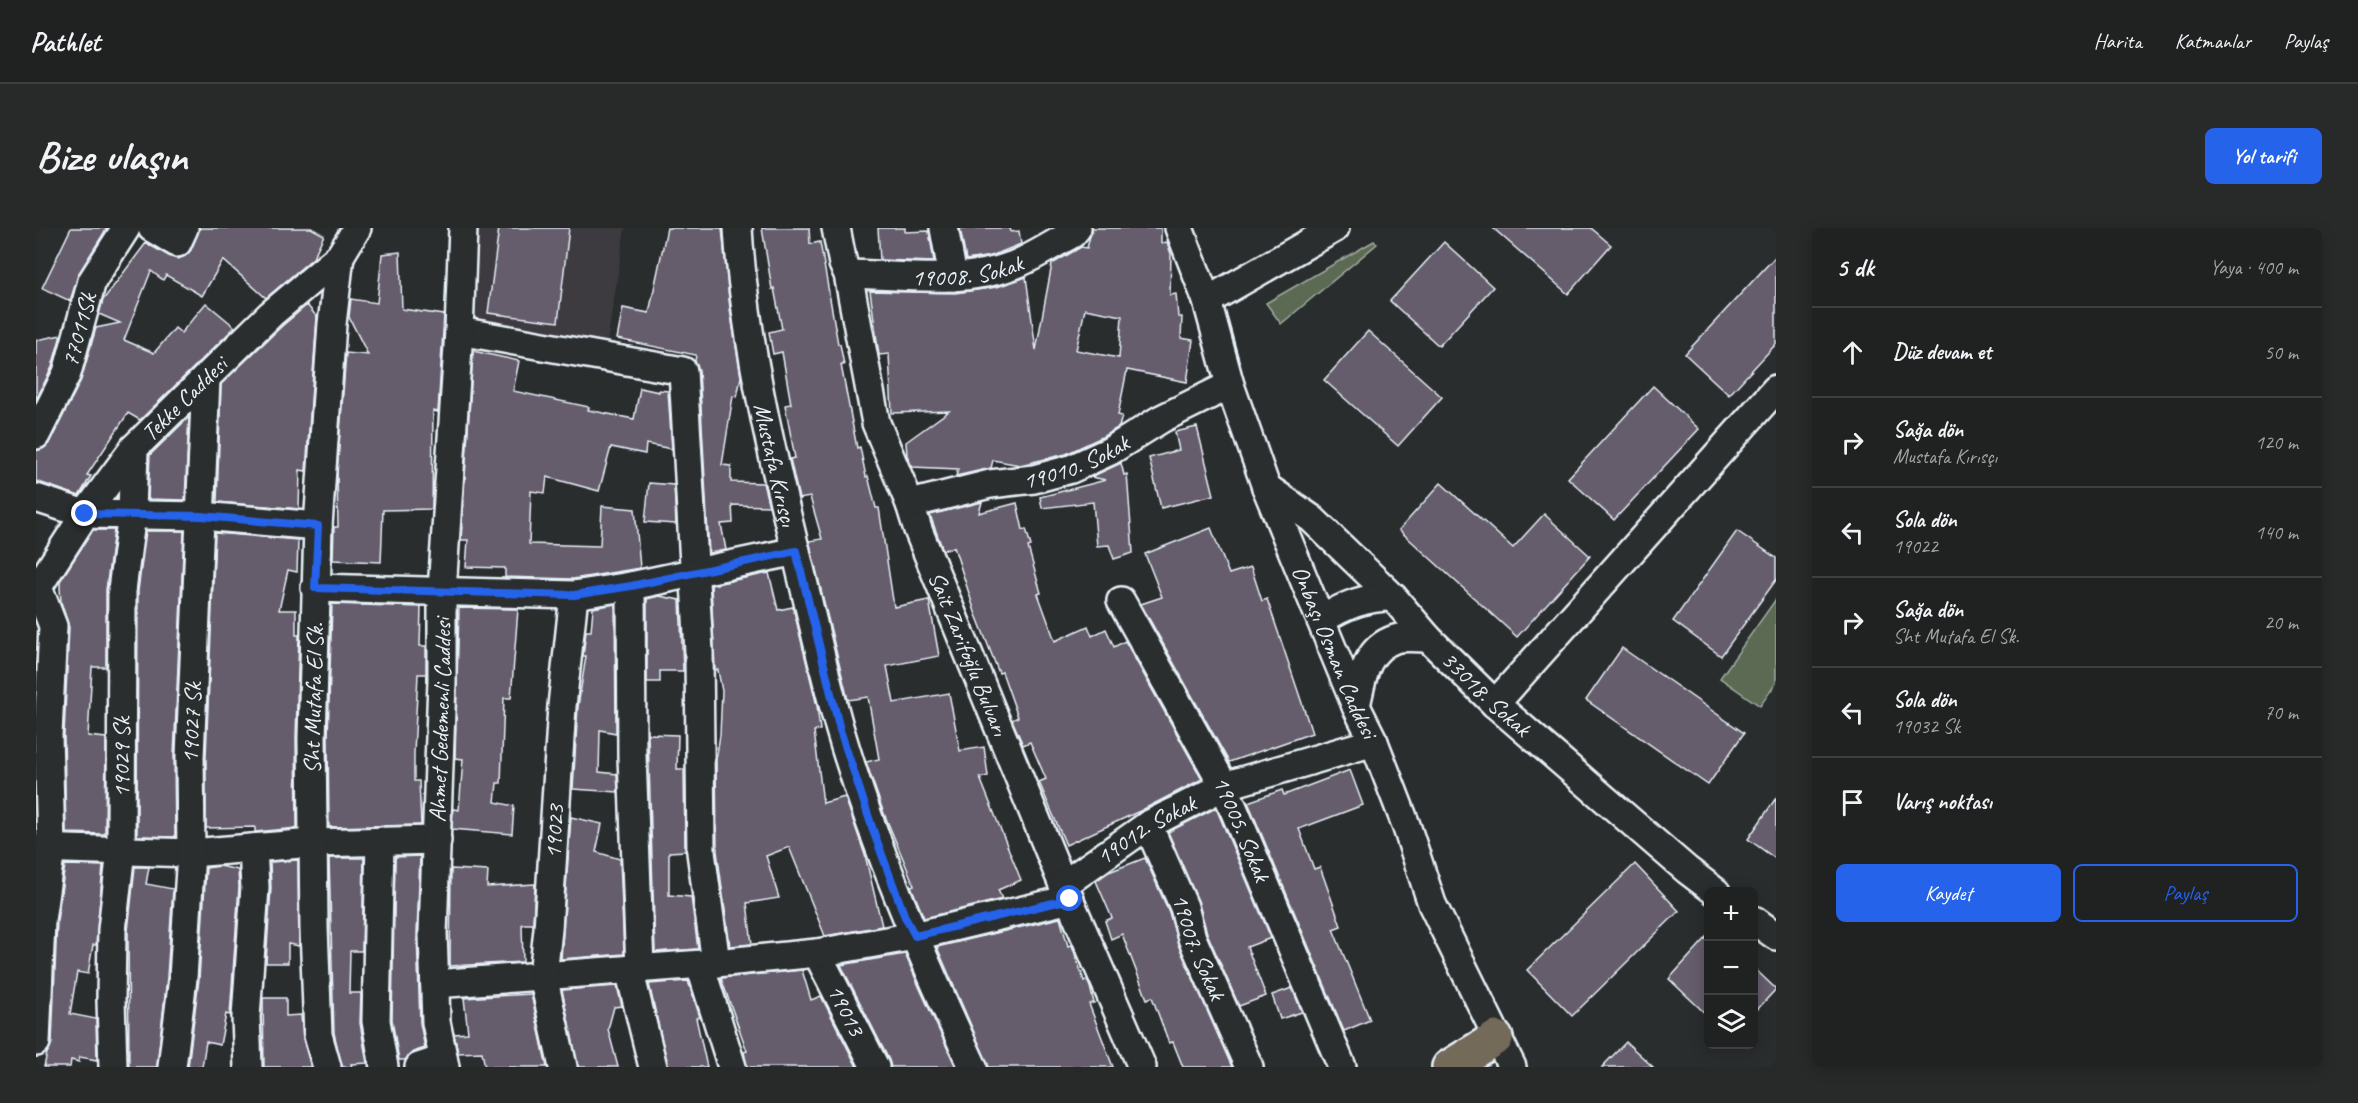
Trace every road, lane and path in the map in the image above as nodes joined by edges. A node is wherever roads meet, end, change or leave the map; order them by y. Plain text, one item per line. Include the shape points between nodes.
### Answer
1 (126, 228) edge
2 (153, 228) edge
3 (357, 228) edge
4 (463, 228) edge
5 (738, 228) edge
6 (836, 228) edge
7 (944, 228) edge
8 (1077, 228) edge
9 (1179, 228) edge
10 (1335, 228) edge
11 (181, 236) edge
12 (340, 256) junction
13 (848, 274) junction
14 (953, 277) junction
15 (1207, 301) junction
16 (459, 331) junction
17 (206, 378) junction
18 (1230, 385) junction
19 (1776, 389) edge
20 (36, 435) edge
21 (134, 448) junction
22 (1266, 487) junction
23 (36, 498) edge
24 (910, 504) junction
25 (132, 513) junction
26 (85, 514) junction
27 (201, 516) junction
28 (318, 526) junction
29 (796, 551) junction
30 (693, 573) junction
31 (631, 586) junction
32 (37, 588) edge
33 (315, 588) junction
34 (442, 591) junction
35 (574, 595) junction
36 (1393, 597) junction
37 (1121, 601) dead end
38 (1321, 620) junction
39 (1428, 638) junction
40 (1495, 704) junction
41 (1356, 706) junction
42 (1374, 742) junction
43 (1224, 786) junction
44 (1148, 825) junction
45 (437, 840) junction
46 (380, 841) junction
47 (313, 843) junction
48 (43, 848) edge
49 (253, 848) junction
50 (121, 850) junction
51 (191, 853) junction
52 (1710, 887) edge
53 (1066, 892) junction
54 (1758, 923) edge
55 (915, 936) junction
56 (1776, 936) edge
57 (817, 953) junction
58 (707, 964) junction
59 (634, 969) junction
60 (543, 976) junction
61 (435, 984) junction
62 (1496, 1038) junction
63 (36, 1042) edge
64 (435, 1064) edge
65 (113, 1067) edge
66 (172, 1067) edge
67 (248, 1067) edge
68 (327, 1067) edge
69 (384, 1067) edge
70 (563, 1067) edge
71 (653, 1067) edge
72 (732, 1067) edge
73 (875, 1067) edge
74 (973, 1067) edge
75 (1142, 1067) edge
76 (1249, 1067) edge
77 (1342, 1067) edge
78 (1449, 1067) edge
79 (1512, 1067) edge

1 - 20 street, 77011Sk via 92,281 67,373
2 - 11 street
3 - 12 street, Tekke Caddesi
4 - 16 street, Ahmet Gedemenli Caddesi
5 - 29 street, Mustafa Kırısçı via 749,333
6 - 13 street, Sait Zarifoğlu Bulvarı
7 - 14 street
8 - 14 street, 19008. Sokak via 1014,265
9 - 15 street, Onbaşı Osman Caddesi
10 - 15 street
12 - 17 street, Tekke Caddesi
12 - 28 street, Sht Mutafa El Sk.
13 - 14 street, 19008. Sokak
13 - 24 street, Sait Zarifoğlu Bulvarı via 876,423
15 - 18 street, Onbaşı Osman Caddesi
16 - 30 street via 683,371
16 - 34 street, Ahmet Gedemenli Caddesi
17 - 21 street, Tekke Caddesi
17 - 27 street, 19027 Sk
18 - 22 street, Onbaşı Osman Caddesi
18 - 24 street, 19010. Sokak via 1071,469 1034,479 990,483
19 - 40 street
21 - 25 street, 19029 Sk
21 - 26 street, Tekke Caddesi
22 - 36 street, 33018. Sokak via 1312,519
22 - 38 street, Onbaşı Osman Caddesi
23 - 26 street
24 - 53 street, Sait Zarifoğlu Bulvarı
25 - 26 street
25 - 27 street
25 - 50 street, 19029 Sk via 122,590
26 - 32 street, Tekke Caddesi
27 - 28 street
27 - 51 street, 19027 Sk via 190,757
28 - 33 street, Sht Mutafa El Sk.
29 - 30 street
29 - 55 street, Mustafa Kırısçı via 840,730 874,833
30 - 31 street
30 - 58 street
31 - 35 street
31 - 59 street
32 - 48 street via 53,626
33 - 34 street
33 - 47 street, Sht Mutafa El Sk.
34 - 35 street
34 - 45 street, Ahmet Gedemenli Caddesi
35 - 60 street, 19023 via 561,706
36 - 38 street via 1353,602
36 - 39 street, 33018. Sokak
37 - 43 street, 19005. Sokak
38 - 41 street, Onbaşı Osman Caddesi
39 - 40 street, 33018. Sokak
39 - 41 street via 1396,638 1377,649 1365,667
40 - 52 street, 33018. Sokak
41 - 42 street, Onbaşı Osman Caddesi
42 - 43 street, 19012. Sokak
42 - 62 street, Onbaşı Osman Caddesi via 1432,904
43 - 44 street, 19012. Sokak
43 - 77 street, 19005. Sokak
44 - 53 street, 19012. Sokak
44 - 76 street, 19007. Sokak
45 - 46 street
45 - 61 street, Ahmet Gedemenli Caddesi
46 - 47 street
46 - 69 street via 376,1021
47 - 49 street
47 - 68 street, Sht Mutafa El Sk. via 318,1035
48 - 50 street
48 - 63 street
49 - 51 street
49 - 67 street via 255,887 246,1017
50 - 51 street
50 - 65 street, 19029 Sk via 112,930
51 - 66 street, 19027 Sk via 183,978
53 - 55 street
53 - 75 street, Sait Zarifoğlu Bulvarı
54 - 56 street
55 - 57 street
55 - 74 street, Mustafa Kırısçı
57 - 58 street
57 - 73 street, 19013
58 - 59 street
58 - 72 street via 700,965
59 - 60 street
59 - 71 street
60 - 61 street
60 - 70 street, 19023
61 - 64 street, Ahmet Gedemenli Caddesi
62 - 78 main road
62 - 79 street, Onbaşı Osman Caddesi

